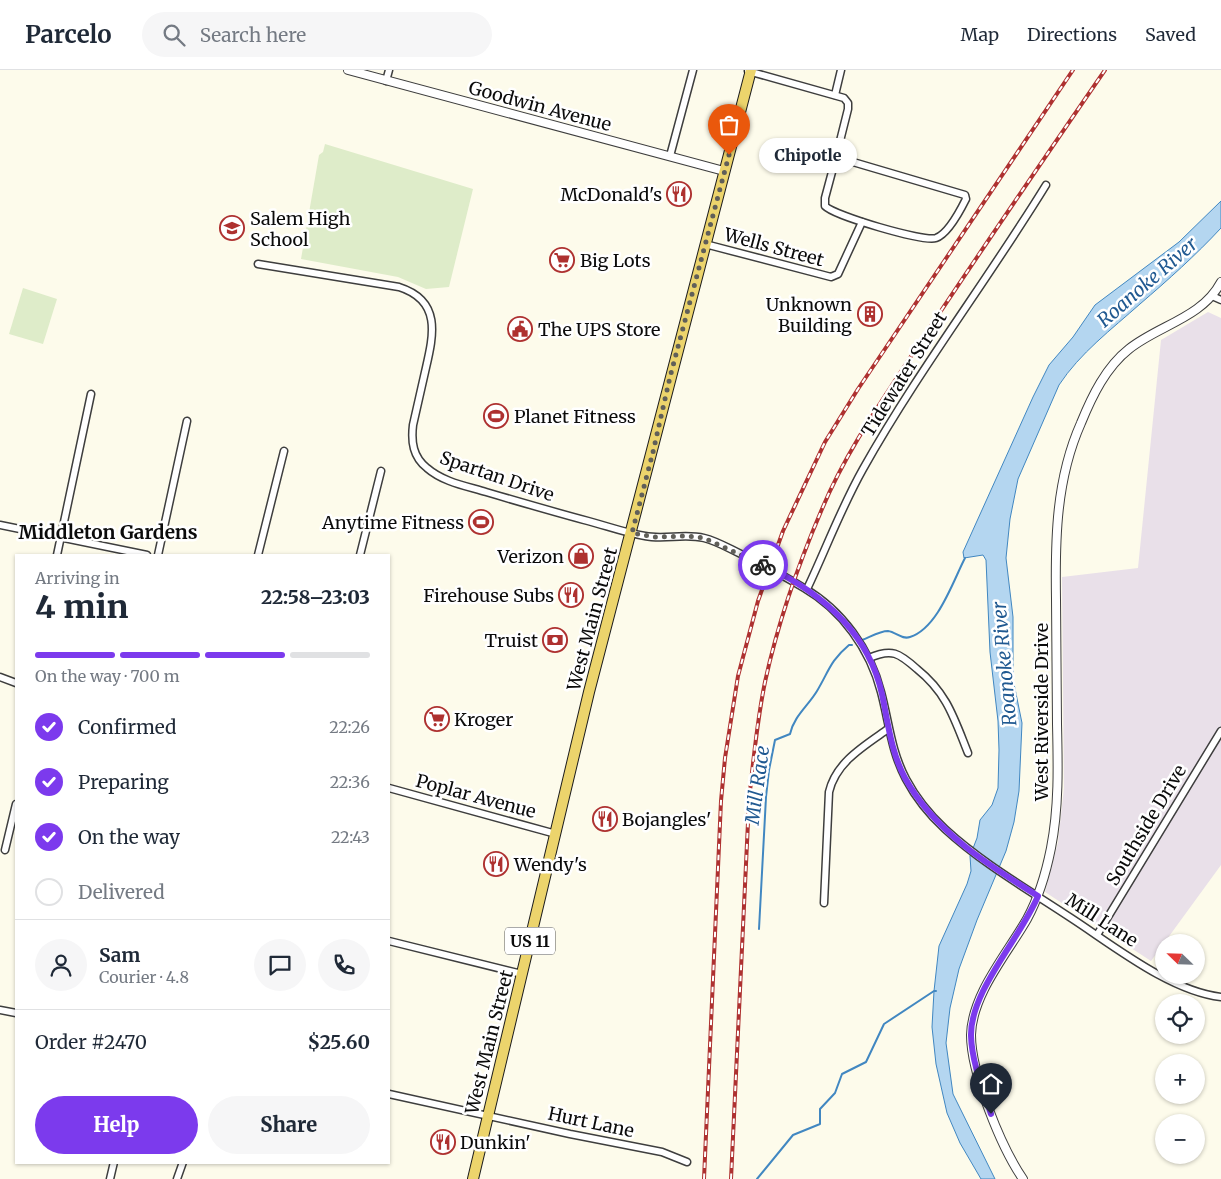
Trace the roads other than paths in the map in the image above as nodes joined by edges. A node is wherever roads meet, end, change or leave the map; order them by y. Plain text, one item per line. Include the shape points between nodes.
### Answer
1 (348, 70) edge
2 (389, 70) edge
3 (693, 70) edge
4 (749, 70) edge
5 (841, 70) edge
6 (386, 81) junction
7 (835, 95) junction
8 (670, 156) junction
9 (836, 157) junction
10 (724, 171) junction
11 (1046, 185) dead end
12 (862, 222) junction
13 (705, 244) junction
14 (258, 264) dead end
15 (1221, 282) edge
16 (1212, 296) junction
17 (1221, 300) edge
18 (91, 394) dead end
19 (187, 421) dead end
20 (284, 451) dead end
21 (381, 471) dead end
22 (0, 525) edge
23 (632, 533) junction
24 (61, 537) junction
25 (57, 554) edge
26 (142, 554) edge
27 (158, 554) edge
28 (258, 554) edge
29 (360, 554) edge
30 (807, 590) junction
31 (869, 658) junction
32 (0, 677) edge
33 (15, 683) edge
34 (888, 729) junction
35 (1221, 731) edge
36 (968, 753) dead end
37 (390, 788) edge
38 (15, 808) edge
39 (556, 834) junction
40 (5, 850) dead end
41 (1038, 896) junction
42 (824, 903) dead end
43 (1097, 935) junction
44 (390, 941) edge
45 (522, 974) junction
46 (1221, 997) edge
47 (0, 1010) edge
48 (15, 1013) edge
49 (390, 1094) edge
50 (488, 1116) junction
51 (687, 1162) dead end
52 (114, 1164) edge
53 (182, 1164) edge
54 (110, 1179) edge
55 (177, 1179) edge
56 (473, 1179) edge
57 (1022, 1179) edge

1 - 6 street, Goodwin Avenue
2 - 6 street
3 - 8 street
4 - 7 street
4 - 10 main road, West Main Street / US 11
5 - 7 street
6 - 8 street, Goodwin Avenue
7 - 9 street via 847,100 848,109
8 - 10 street, Goodwin Avenue
9 - 12 street via 824,203 832,211
9 - 12 street via 967,197 944,233 933,239
10 - 13 main road, West Main Street / US 11
11 - 30 street, Tidewater Street via 880,439 849,496
12 - 13 street, Wells Street via 838,274 831,277
13 - 23 main road, West Main Street / US 11
14 - 23 street, Spartan Drive via 399,287 421,299 430,313 433,335 411,438 417,456 428,469 454,482
15 - 16 street, West Riverside Drive
16 - 17 street
16 - 41 street, West Riverside Drive via 1198,309 1143,339 1113,366 1087,409 1070,454 1060,496 1055,539 1057,799 1051,848
18 - 24 street
19 - 27 street
20 - 28 street
21 - 29 street
22 - 24 street
23 - 30 street, Mill Lane via 712,540
23 - 39 main road, West Main Street / US 11 via 589,692
24 - 25 street
24 - 26 street
30 - 31 street, Mill Lane via 840,617
31 - 34 street, Mill Lane via 881,693
31 - 36 street via 885,652 900,656 933,683 950,708
32 - 33 street
34 - 41 street, Mill Lane via 898,762 914,792 934,818 969,848
34 - 42 street via 849,759 834,776 829,792
35 - 43 street, Southside Drive
37 - 39 street, Poplar Avenue
38 - 40 street
39 - 45 main road, West Main Street / US 11
41 - 43 street, Mill Lane
41 - 57 street, West Riverside Drive via 981,996 974,1013 971,1035 974,1060 991,1114
43 - 46 street, Mill Lane via 1176,984
44 - 45 street
45 - 50 main road, West Main Street / US 11
47 - 48 street
49 - 50 street, Hurt Lane
50 - 51 street, Hurt Lane via 662,1152
50 - 56 main road, West Main Street / US 11
52 - 54 street
53 - 55 street

